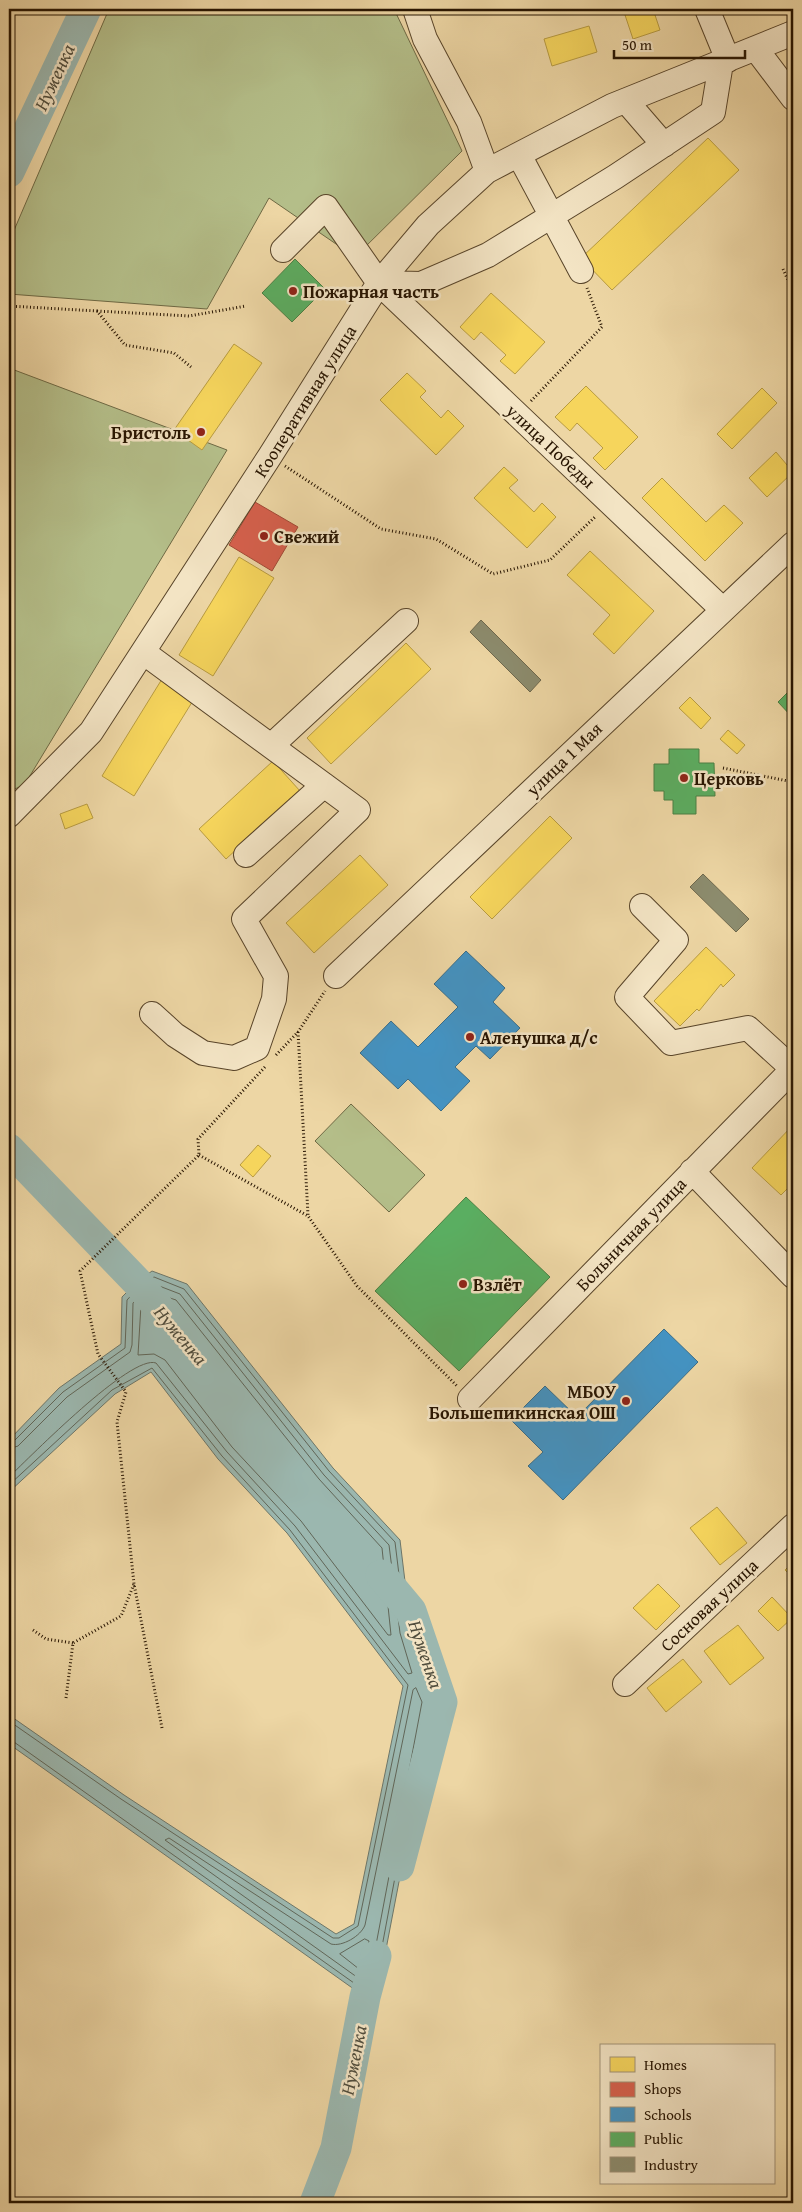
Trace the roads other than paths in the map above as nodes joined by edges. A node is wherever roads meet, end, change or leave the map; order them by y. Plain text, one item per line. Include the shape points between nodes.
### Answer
1 (415, 9) edge
2 (707, 9) edge
3 (793, 33) edge
4 (756, 49) junction
5 (725, 61) junction
6 (793, 98) edge
7 (626, 100) junction
8 (664, 144) junction
9 (519, 155) junction
10 (487, 171) junction
11 (552, 216) junction
12 (283, 250) dead end
13 (581, 271) road end
14 (379, 283) junction
15 (792, 547) edge
16 (722, 609) junction
17 (406, 621) dead end
18 (143, 652) junction
19 (272, 746) junction
20 (324, 785) junction
21 (9, 815) edge
22 (246, 855) dead end
23 (642, 906) dead end
24 (336, 976) road end
25 (152, 1014) dead end
26 (793, 1069) edge
27 (692, 1171) junction
28 (793, 1276) edge
29 (470, 1399) road end
30 (793, 1526) edge
31 (624, 1684) dead end

1 - 10 street via 425,39 469,122
2 - 5 street
3 - 4 street, Кооперативная улица
4 - 5 street, Кооперативная улица
4 - 6 street
5 - 7 street, Кооперативная улица
5 - 8 street via 713,112
7 - 8 street
7 - 9 street, Кооперативная улица
8 - 11 street
9 - 10 street, Кооперативная улица
9 - 11 street
10 - 14 street, Кооперативная улица via 428,225
11 - 13 street
11 - 14 street via 488,255 421,284
12 - 14 street, улица Победы via 326,207
14 - 16 street, улица Победы
14 - 18 street, Кооперативная улица
15 - 16 street, улица 1 Мая
16 - 24 street, улица 1 Мая
17 - 19 street
18 - 19 street
18 - 21 street, Кооперативная улица via 91,732
19 - 20 street
20 - 22 street
20 - 25 street via 358,810 244,919 276,976 274,999 257,1048 234,1058 203,1053 175,1035
23 - 26 street via 676,940 627,997 671,1043 748,1028
26 - 27 street, Больничная улица
27 - 28 street
27 - 29 street, Больничная улица
30 - 31 street, Сосновая улица

